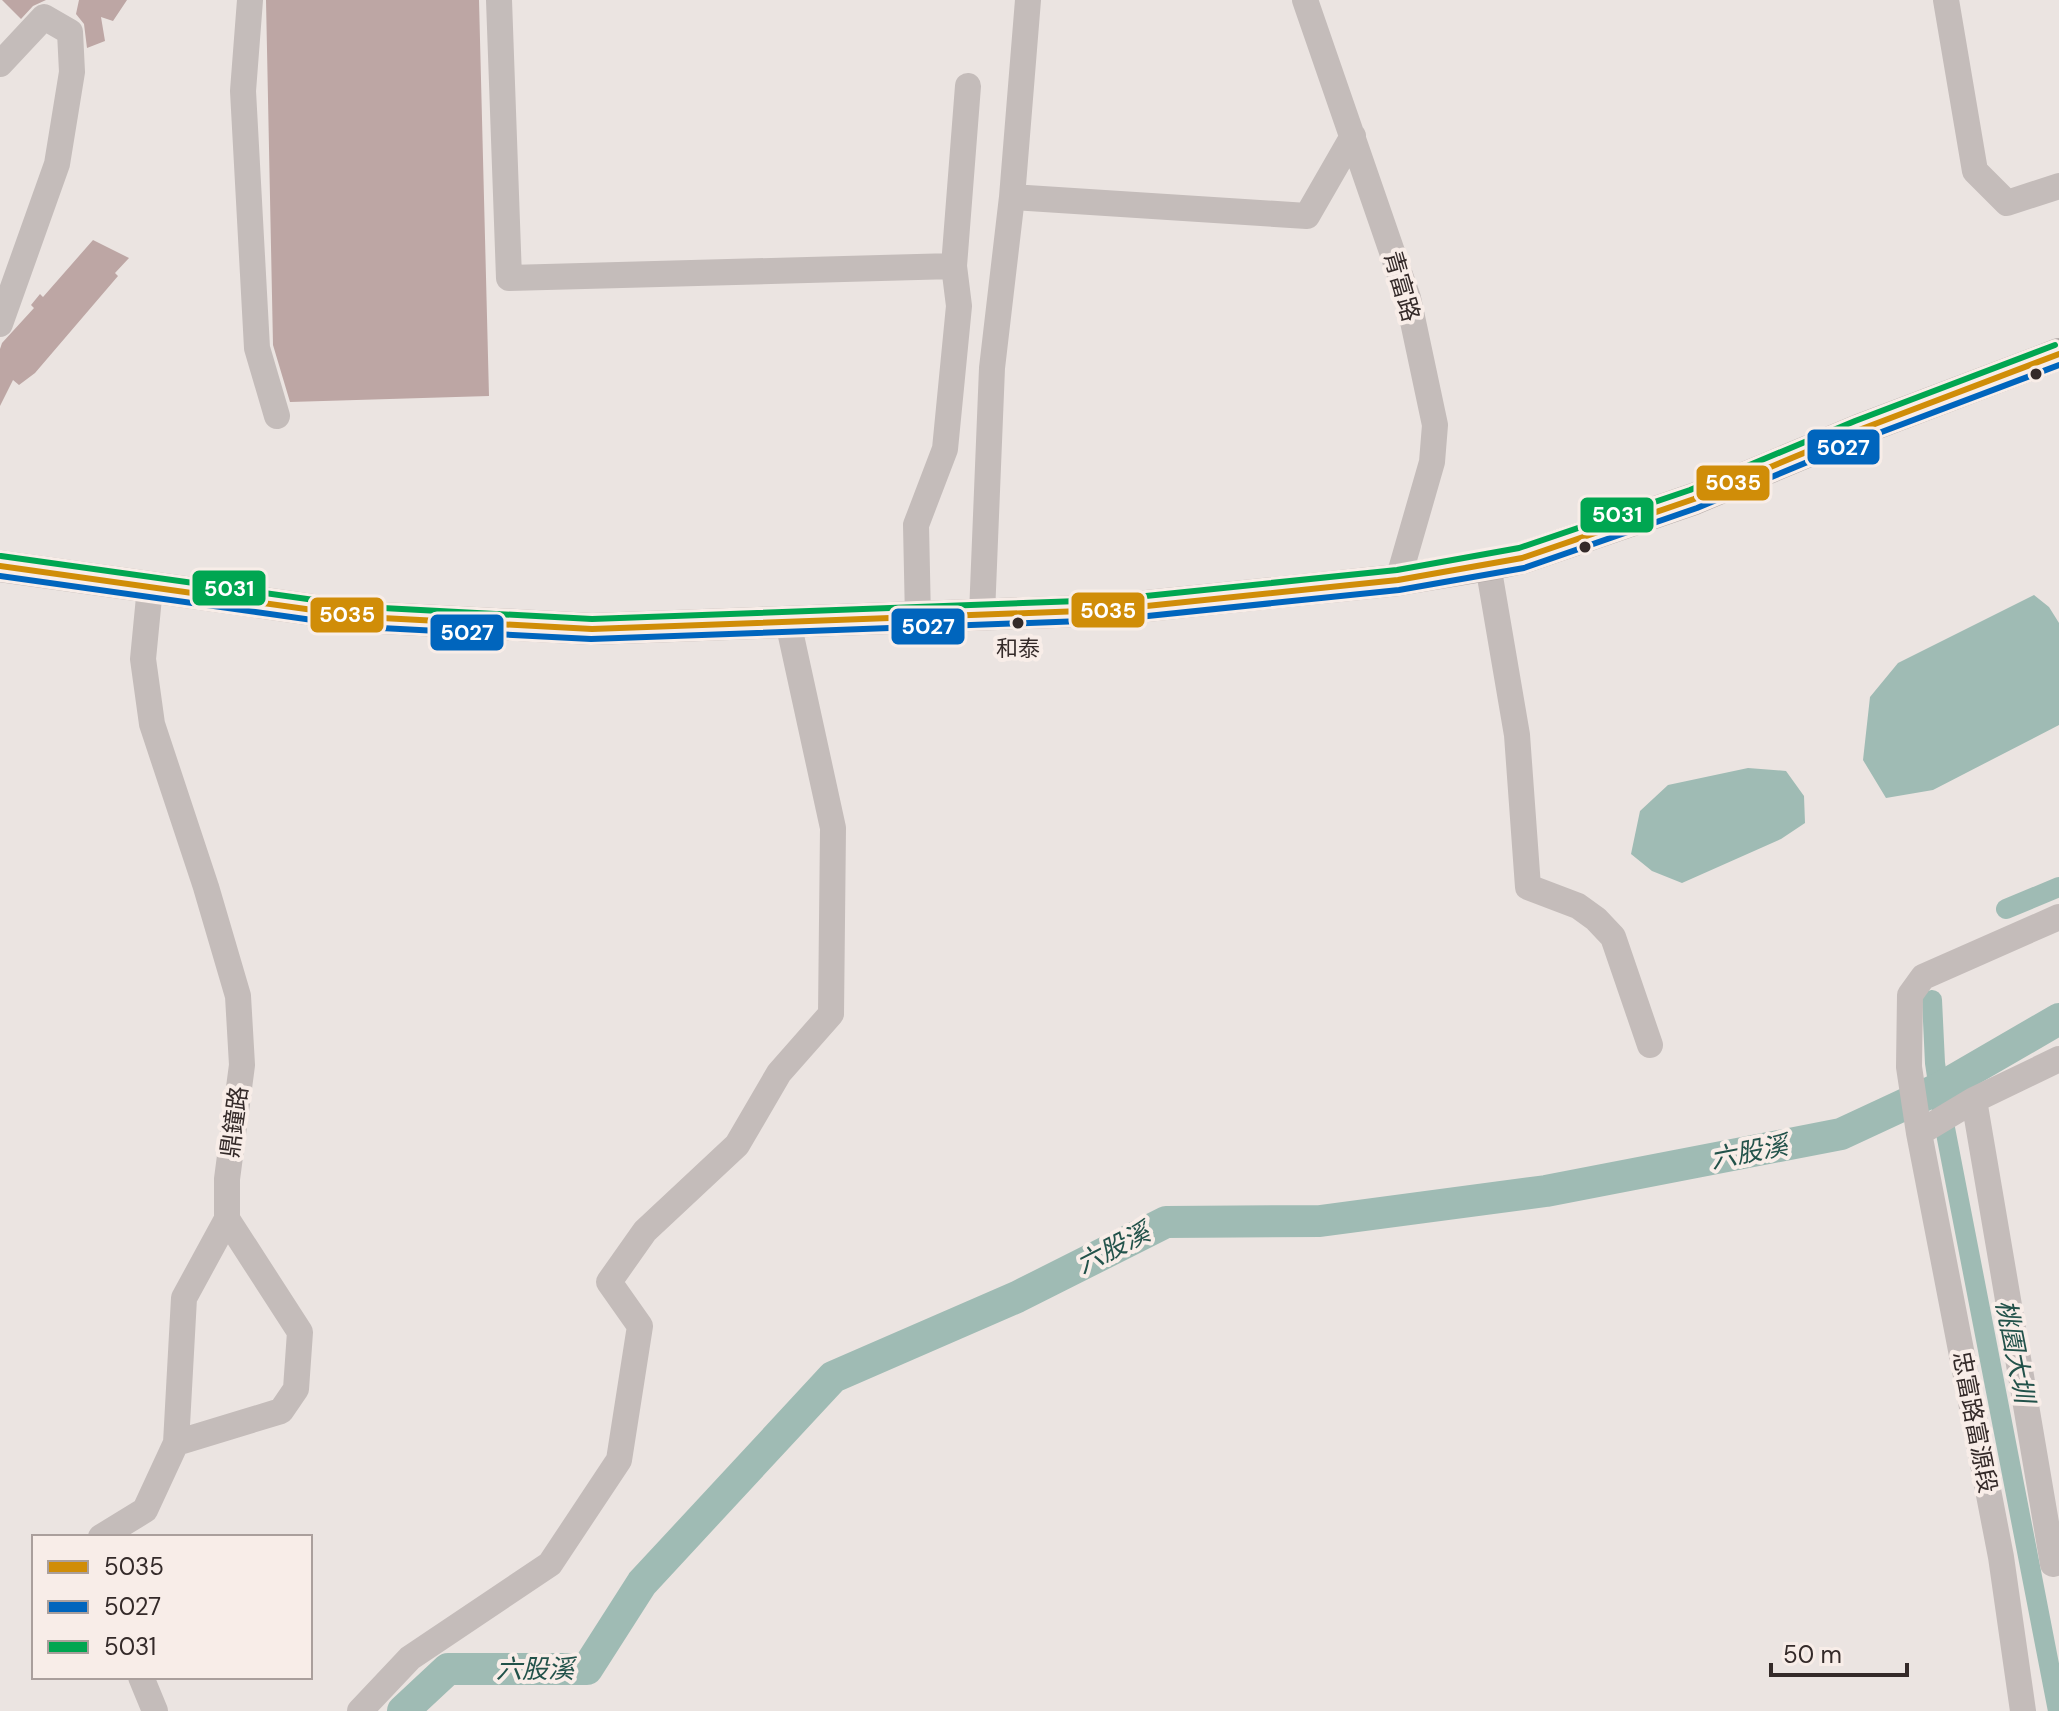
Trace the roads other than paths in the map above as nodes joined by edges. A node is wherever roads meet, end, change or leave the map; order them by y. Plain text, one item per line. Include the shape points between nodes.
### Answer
1 (250, 0) edge
2 (499, 0) edge
3 (1028, 0) edge
4 (1305, 0) edge
5 (1946, 0) edge
6 (0, 64) edge
7 (968, 86) dead end
8 (1353, 136) junction
9 (2059, 186) edge
10 (1012, 197) junction
11 (954, 266) junction
12 (0, 324) edge
13 (2059, 354) edge
14 (277, 416) dead end
15 (1488, 565) junction
16 (0, 566) edge
17 (1398, 580) junction
18 (150, 587) junction
19 (982, 614) junction
20 (918, 619) junction
21 (788, 622) junction
22 (2059, 917) edge
23 (1650, 1045) dead end
24 (2059, 1059) edge
25 (1974, 1100) junction
26 (1919, 1133) junction
27 (227, 1219) junction
28 (176, 1443) junction
29 (104, 1535) edge
30 (2059, 1562) edge
31 (142, 1679) edge
32 (155, 1711) edge
33 (360, 1711) edge
34 (2023, 1711) edge

1 - 14 street via 243,91 256,333
2 - 11 street via 509,278
3 - 10 street
4 - 8 street, 青富路
5 - 9 street via 1975,171 2007,203
6 - 12 street via 44,17 70,32 72,72 57,164
7 - 11 street
8 - 10 street via 1307,216
8 - 17 street, 青富路 via 1408,298 1435,425 1432,462
10 - 19 street via 992,368
11 - 20 street via 959,306 945,449 916,525
13 - 15 main road via 1694,499
15 - 17 main road
15 - 23 street via 1517,735 1528,887 1578,906 1613,937
16 - 18 main road
17 - 19 main road via 1108,610
18 - 21 main road via 363,617 464,623 592,629
18 - 27 street, 鼎鐘路 via 143,659 152,724 238,996 242,1065
19 - 20 main road
20 - 21 main road
21 - 33 street via 833,828 831,1014 779,1073 737,1145 645,1231 609,1282 640,1326 619,1460 550,1564 410,1658
22 - 26 street, 忠富路富源段 via 1923,977 1910,995 1909,1067
24 - 25 street
25 - 26 street
25 - 30 street via 2053,1564
26 - 34 street, 忠富路富源段 via 2001,1557
27 - 28 street via 184,1298
27 - 28 street via 300,1332 296,1389 281,1411
28 - 29 street via 145,1510
31 - 32 street

